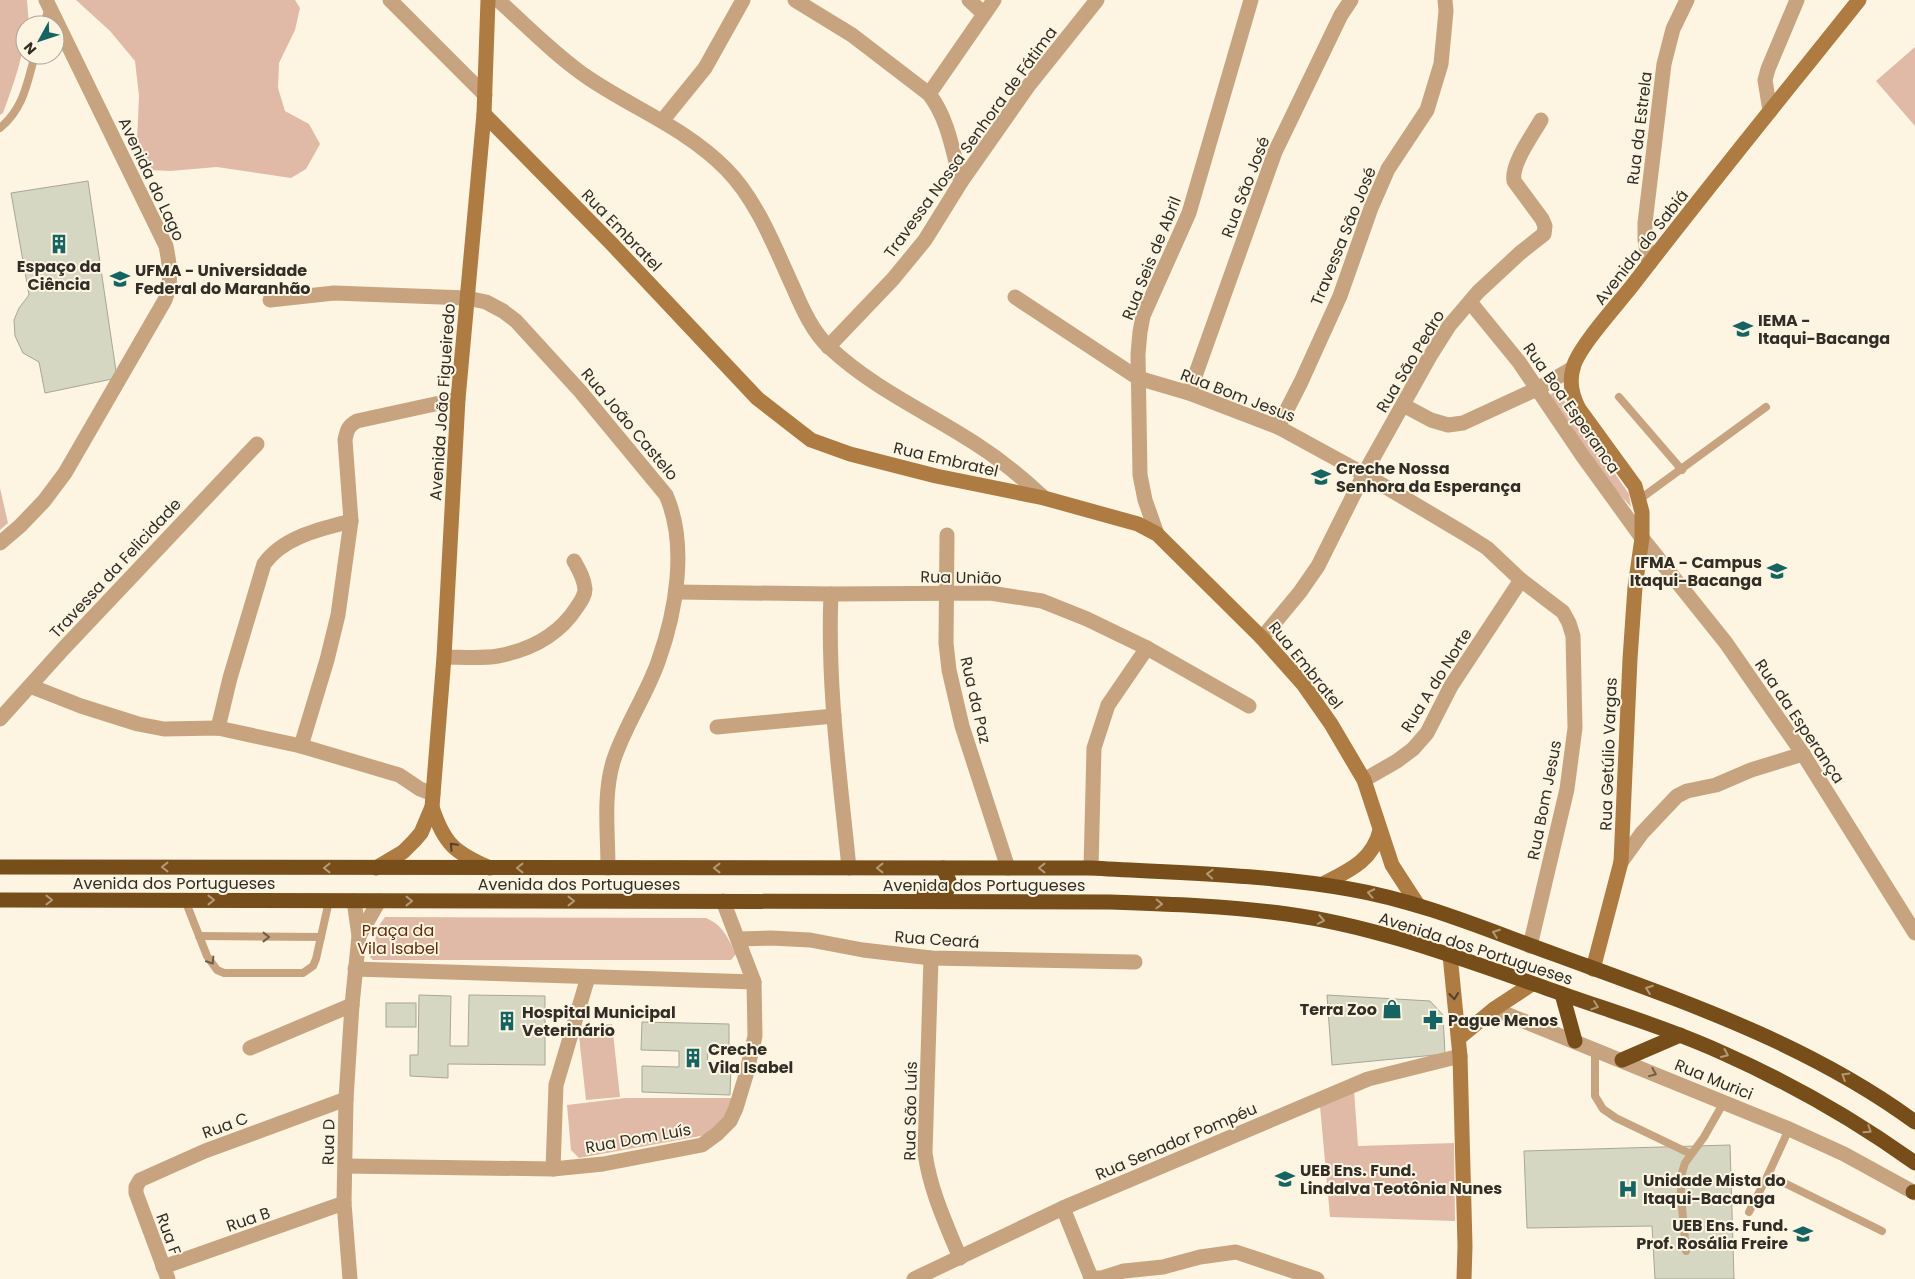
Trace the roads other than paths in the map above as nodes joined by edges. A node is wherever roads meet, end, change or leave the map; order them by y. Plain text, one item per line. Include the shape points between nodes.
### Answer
1 (390, 0) edge
2 (488, 0) edge
3 (498, 0) edge
4 (743, 0) edge
5 (795, 0) edge
6 (969, 0) edge
7 (994, 0) edge
8 (1097, 0) edge
9 (1251, 0) edge
10 (1351, 0) edge
11 (1445, 0) edge
12 (1687, 0) edge
13 (1797, 0) edge
14 (1859, 0) edge
15 (48, 3) edge
16 (984, 14) junction
17 (32, 65) edge
18 (929, 94) junction
19 (485, 95) junction
20 (1770, 111) junction
21 (484, 114) junction
22 (1541, 120) dead end
23 (662, 121) junction
24 (0, 128) edge
25 (961, 182) junction
26 (1649, 264) junction
27 (467, 298) junction
28 (1015, 298) dead end
29 (270, 300) dead end
30 (1470, 302) junction
31 (828, 347) junction
32 (1573, 368) junction
33 (1138, 378) junction
34 (1537, 389) junction
35 (1189, 393) junction
36 (1619, 397) dead end
37 (458, 398) junction
38 (1403, 405) junction
39 (1766, 407) dead end
40 (1278, 427) junction
41 (257, 444) dead end
42 (1682, 470) junction
43 (1364, 474) junction
44 (1044, 498) junction
45 (1640, 499) junction
46 (351, 521) junction
47 (1157, 534) junction
48 (947, 535) dead end
49 (1642, 538) junction
50 (0, 543) edge
51 (574, 561) dead end
52 (1521, 580) junction
53 (677, 592) junction
54 (831, 594) junction
55 (947, 594) junction
56 (1262, 638) junction
57 (1147, 648) junction
58 (444, 657) junction
59 (30, 686) junction
60 (1249, 706) dead end
61 (834, 716) junction
62 (0, 718) edge
63 (717, 727) dead end
64 (218, 728) junction
65 (302, 746) junction
66 (1803, 754) junction
67 (1364, 780) junction
68 (432, 801) junction
69 (1380, 830) junction
70 (1621, 862) junction
71 (0, 867) edge
72 (376, 868) junction
73 (490, 868) junction
74 (608, 868) junction
75 (849, 868) junction
76 (943, 868) junction
77 (1008, 868) junction
78 (1091, 868) junction
79 (1322, 884) junction
80 (0, 900) edge
81 (185, 900) junction
82 (329, 900) junction
83 (354, 901) junction
84 (379, 901) junction
85 (723, 901) junction
86 (796, 902) junction
87 (1418, 905) junction
88 (1915, 934) edge
89 (199, 936) junction
90 (359, 936) junction
91 (321, 937) junction
92 (738, 938) junction
93 (1530, 946) junction
94 (1450, 955) junction
95 (931, 958) junction
96 (1135, 962) dead end
97 (356, 969) junction
98 (1593, 969) junction
99 (588, 977) junction
100 (754, 982) junction
101 (1532, 984) junction
102 (1562, 994) junction
103 (352, 1005) junction
104 (1494, 1009) junction
105 (1680, 1036) junction
106 (1458, 1038) junction
107 (1576, 1041) junction
108 (250, 1048) dead end
109 (1596, 1050) junction
110 (1460, 1056) junction
111 (1622, 1060) junction
112 (346, 1099) junction
113 (1724, 1102) junction
114 (1915, 1122) edge
115 (1789, 1129) junction
116 (1690, 1154) junction
117 (1915, 1163) edge
118 (345, 1166) junction
119 (553, 1168) junction
120 (1768, 1175) junction
121 (1914, 1192) edge
122 (138, 1201) joint
123 (344, 1203) junction
124 (1063, 1208) junction
125 (1749, 1212) dead end
126 (1882, 1231) dead end
127 (1686, 1251) dead end
128 (960, 1258) junction
129 (165, 1273) edge
130 (350, 1279) edge
131 (914, 1279) edge
132 (1318, 1279) edge
133 (1464, 1279) edge

1 - 19 street
2 - 19 main road, Avenida João Figueiredo
3 - 23 street via 587,77
4 - 23 street via 705,68
5 - 18 street via 852,35
6 - 16 street
7 - 16 street
8 - 25 street, Travessa Nossa Senhora de Fátima via 1030,85
9 - 33 street, Rua Seis de Abril via 1189,213 1144,316
10 - 35 street, Rua São José via 1275,152
11 - 40 street, Travessa São José via 1441,64 1427,110 1388,169 1340,296
12 - 26 street, Rua da Estrela via 1673,29 1664,64 1646,223
13 - 20 street via 1765,80
14 - 20 main road, Avenida do Sabiá
15 - 50 street, Avenida do Lago via 166,246 171,274 165,300 65,473 44,502
16 - 18 street
17 - 24 lane via 18,109
18 - 25 street via 942,116
19 - 21 main road, Avenida João Figueiredo
20 - 26 main road, Avenida do Sabiá
21 - 27 main road, Avenida João Figueiredo
21 - 44 main road, Rua Embratel via 757,398 811,440 917,471
22 - 30 street, Rua São Pedro via 1513,175 1542,219 1544,234
23 - 31 street via 704,150 726,169 740,187 766,228 801,306
25 - 31 street, Travessa Nossa Senhora de Fátima via 925,240
26 - 32 main road, Avenida do Sabiá via 1583,350
27 - 29 street, Rua João Castelo via 334,293
27 - 37 main road, Avenida João Figueiredo
27 - 53 street, Rua João Castelo via 486,302 516,321 606,421 666,495 677,528
28 - 33 street, Rua Bom Jesus
30 - 34 street, Rua Boa Esperanca via 1520,362
30 - 38 street, Rua São Pedro via 1449,326
31 - 44 street via 856,370 917,410 983,448
32 - 34 street
32 - 45 main road via 1572,390 1578,409 1635,486
33 - 35 street, Rua Bom Jesus
33 - 47 street, Rua Seis de Abril via 1140,475 1144,500
34 - 38 street via 1462,423 1448,425
34 - 49 street, Rua Boa Esperanca
35 - 40 street, Rua Bom Jesus
36 - 42 lane
37 - 46 street via 350,425 345,440
37 - 58 main road, Avenida João Figueiredo
38 - 43 street, Rua São Pedro
39 - 42 lane
40 - 43 street, Rua Bom Jesus
41 - 59 street, Travessa da Felicidade
42 - 45 lane
43 - 52 street, Rua Bom Jesus via 1487,548
43 - 56 street, Rua São Pedro via 1318,566
44 - 47 main road, Rua Embratel via 1138,524
45 - 49 main road
46 - 64 street via 306,534 272,554 264,564
46 - 65 street via 338,615
47 - 56 main road, Rua Embratel
48 - 55 street, Rua da Paz
49 - 66 street, Rua da Esperança via 1726,643
49 - 70 main road, Rua Getúlio Vargas via 1633,613
51 - 58 street via 585,590 570,618 559,629 520,650 496,656
52 - 67 street, Rua A do Norte via 1451,686 1427,733 1397,761
52 - 93 street, Rua Bom Jesus via 1563,612 1570,624 1575,656 1575,728 1567,789
53 - 54 street, Rua União
53 - 74 street, Rua João Castelo via 658,662 614,761 608,782
54 - 55 street, Rua União
54 - 61 street
55 - 57 street, Rua União via 990,593 1042,601
55 - 77 street, Rua da Paz via 949,670 962,726
56 - 67 main road, Rua Embratel via 1303,684
57 - 60 street, Rua União
57 - 78 street via 1108,705 1094,748
58 - 68 main road, Avenida João Figueiredo
59 - 62 street, Travessa da Felicidade
59 - 64 street via 138,724 164,729
61 - 63 street
61 - 75 street
64 - 65 street
65 - 68 street via 399,774
66 - 70 street via 1716,784 1687,790 1677,796 1642,833
66 - 88 street, Rua da Esperança
67 - 69 main road, Rua Embratel
68 - 72 main road, Avenida João Figueiredo via 424,827 414,841 403,852
73 -> 68 main road, Avenida João Figueiredo via 452,846 443,835
69 - 79 main road via 1378,841 1367,857
69 - 87 main road, Rua Embratel via 1392,865
70 - 98 main road, Rua Getúlio Vargas
72 -> 71 highway, Avenida dos Portugueses
72 - 73 highway, Avenida dos Portugueses
74 -> 73 highway, Avenida dos Portugueses
75 -> 74 highway, Avenida dos Portugueses
76 -> 75 highway, Avenida dos Portugueses
76 - 77 highway, Avenida dos Portugueses
76 - 86 highway via 949,881 944,892 838,892
78 -> 77 highway, Avenida dos Portugueses
79 -> 78 highway, Avenida dos Portugueses
87 -> 79 highway, Avenida dos Portugueses
80 -> 81 highway, Avenida dos Portugueses
81 -> 82 highway, Avenida dos Portugueses
81 - 89 lane
82 - 83 highway, Avenida dos Portugueses
82 - 91 lane
83 - 84 highway, Avenida dos Portugueses
83 - 90 street, Rua D
84 -> 85 highway, Avenida dos Portugueses
84 - 90 street, Rua D
85 - 86 highway, Avenida dos Portugueses
85 - 92 street, Rua Dom Luís
86 -> 94 highway, Avenida dos Portugueses via 1110,902 1209,906 1288,914
93 -> 87 highway, Avenida dos Portugueses
89 -> 91 lane
89 -> 91 lane via 211,964 224,973 303,973 313,966
90 - 97 street, Rua D
92 - 95 street, Rua Ceará via 810,940
92 - 100 street, Rua Dom Luís
93 - 98 highway, Avenida dos Portugueses
94 - 101 highway, Avenida dos Portugueses
94 -> 106 main road
95 - 96 street, Rua Ceará
95 - 128 street, Rua São Luís via 924,1153 942,1215
97 - 99 street
97 - 103 street, Rua D
114 -> 98 highway, Avenida dos Portugueses via 1845,1076 1782,1042 1695,1005
99 - 100 street
99 - 119 street via 556,1085
100 - 119 street, Rua Dom Luís via 755,1036 746,1075 730,1121 716,1134 702,1145 603,1164
101 - 102 highway, Avenida dos Portugueses
101 - 104 main road
102 -> 105 highway, Avenida dos Portugueses
102 - 107 highway
103 - 108 street
103 - 112 street, Rua D
104 - 106 main road
104 - 107 street, Rua Murici
105 - 111 highway
105 -> 117 highway, Avenida dos Portugueses via 1804,1092 1839,1111
106 - 110 main road
107 - 109 street, Rua Murici
109 - 111 street, Rua Murici
109 - 116 lane via 1595,1096 1603,1109
110 - 124 street, Rua Senador Pompéu via 1368,1079
110 - 133 main road
111 -> 113 street, Rua Murici
112 - 118 street, Rua D
112 - 122 street, Rua C via 147,1175 136,1187
113 - 115 street, Rua Murici
113 - 116 lane
115 - 120 lane
115 - 121 street, Rua Murici
116 - 127 lane via 1681,1176
118 - 119 street, Rua Dom Luís
118 - 123 street, Rua D
120 - 125 lane
120 - 126 lane
122 - 129 street, Rua F
123 - 129 street, Rua B
123 - 130 street, Rua D
124 - 128 street, Rua Senador Pompéu
124 - 132 street via 1093,1278 1236,1252
128 - 131 street, Rua Senador Pompéu

